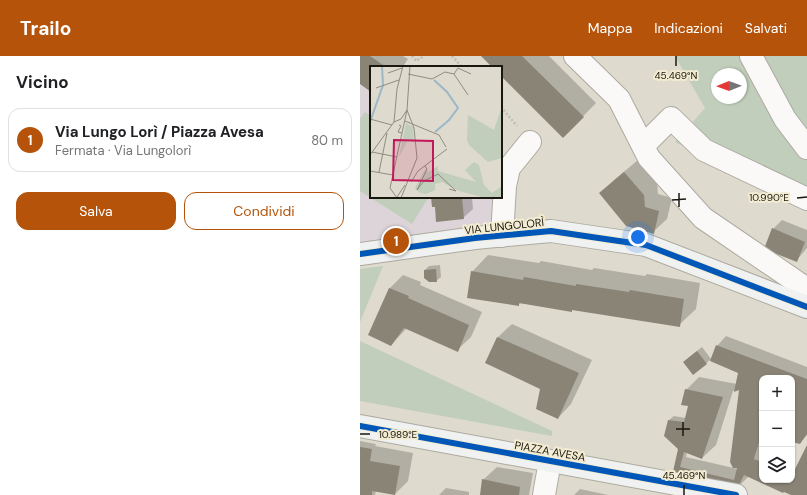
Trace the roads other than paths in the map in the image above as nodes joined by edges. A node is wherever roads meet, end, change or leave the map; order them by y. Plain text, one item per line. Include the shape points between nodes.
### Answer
1 (575, 56) edge
2 (751, 56) edge
3 (530, 142) road end
4 (643, 146) junction
5 (807, 148) edge
6 (807, 198) edge
7 (502, 236) junction
8 (360, 254) edge
9 (807, 289) edge
10 (807, 307) edge
11 (360, 426) edge
12 (550, 462) junction
13 (544, 495) edge
14 (736, 495) edge

1 - 4 street via 619,99
2 - 5 street via 785,119
3 - 7 street, VIA LUNGOLORÌ via 510,168 505,186
4 - 6 street via 672,118 704,150
4 - 9 street via 649,158 704,218
7 - 8 street, VIA LUNGOLORÌ
7 - 10 street, VIA LUNGOLORÌ via 551,231 646,245
11 - 12 street, PIAZZA AVESA
12 - 13 street
12 - 14 street, PIAZZA AVESA

